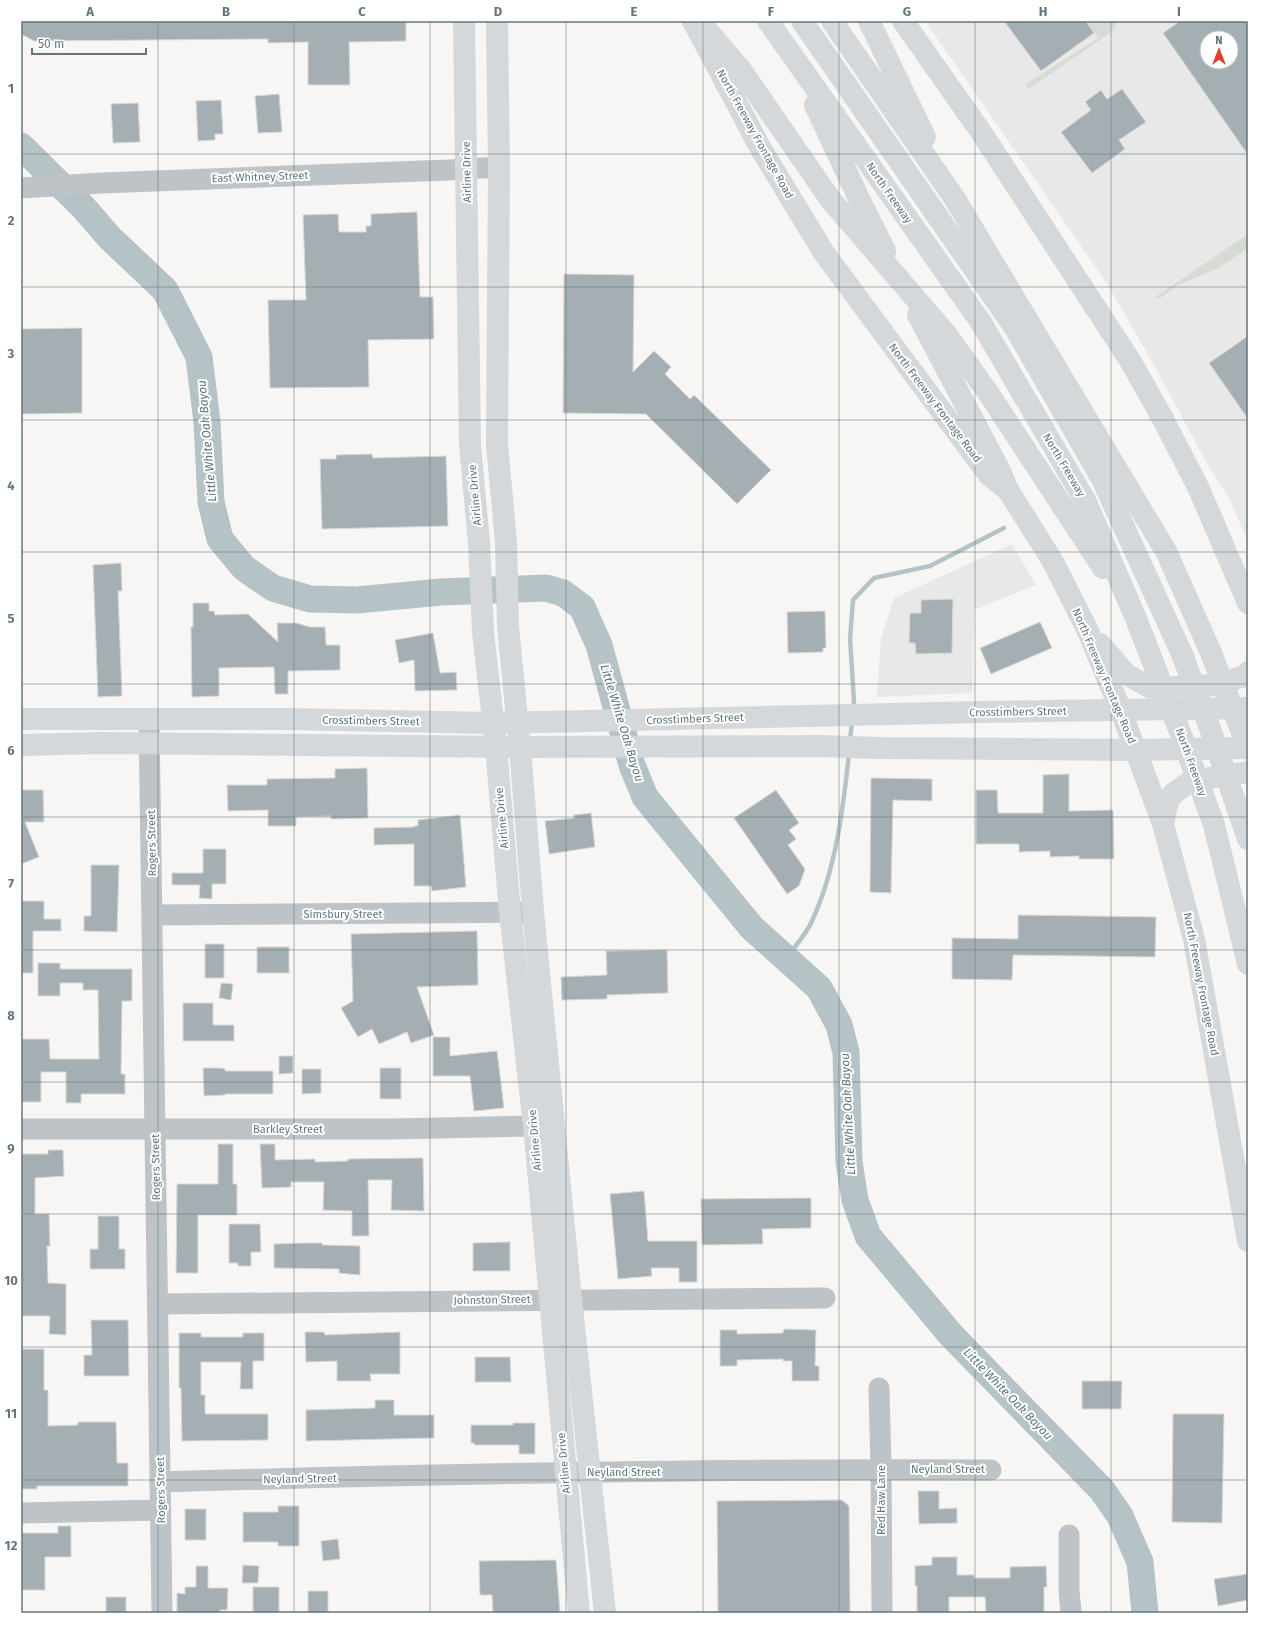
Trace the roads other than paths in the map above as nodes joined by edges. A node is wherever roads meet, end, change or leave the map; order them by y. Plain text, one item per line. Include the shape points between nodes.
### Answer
1 (692, 21) edge
2 (699, 21) edge
3 (768, 21) edge
4 (802, 21) edge
5 (832, 21) edge
6 (869, 21) edge
7 (903, 21) edge
8 (464, 26) edge
9 (498, 26) edge
10 (792, 55) junction
11 (499, 167) junction
12 (467, 169) junction
13 (21, 188) edge
14 (955, 199) junction
15 (497, 444) junction
16 (470, 445) junction
17 (1008, 490) junction
18 (1248, 603) edge
19 (1137, 621) junction
20 (1087, 630) junction
21 (1248, 672) edge
22 (1248, 708) edge
23 (1121, 711) junction
24 (928, 714) junction
25 (741, 718) junction
26 (21, 719) edge
27 (285, 719) junction
28 (149, 720) junction
29 (518, 722) junction
30 (492, 723) junction
31 (21, 744) edge
32 (150, 744) junction
33 (286, 744) junction
34 (496, 747) junction
35 (520, 747) junction
36 (742, 747) junction
37 (925, 748) junction
38 (1248, 748) edge
39 (1135, 750) junction
40 (1248, 772) edge
41 (1163, 824) junction
42 (1246, 834) edge
43 (533, 911) junction
44 (510, 912) junction
45 (153, 915) junction
46 (1248, 964) edge
47 (544, 1125) junction
48 (155, 1129) junction
49 (21, 1130) edge
50 (1248, 1241) edge
51 (825, 1298) dead end
52 (549, 1299) junction
53 (571, 1299) junction
54 (158, 1304) junction
55 (879, 1388) dead end
56 (881, 1469) junction
57 (992, 1470) dead end
58 (565, 1472) junction
59 (590, 1472) junction
60 (160, 1482) junction
61 (161, 1510) junction
62 (21, 1513) edge
63 (1069, 1535) dead end
64 (162, 1613) edge
65 (579, 1613) edge
66 (605, 1613) edge
67 (882, 1613) edge
68 (1071, 1613) edge

1 - 17 main road, North Freeway Frontage Road via 761,149 824,253 989,475
2 - 19 main road via 741,70 830,199 946,334 989,394
3 - 10 main road, North Freeway
4 - 42 main road via 1015,328 1102,479 1182,654
5 - 14 main road
6 - 14 main road
7 - 18 main road via 981,132 1131,362 1198,487
8 - 9 main road
8 - 12 main road, Airline Drive
9 - 11 main road, Airline Drive
10 - 17 main road via 860,201
10 - 19 main road, North Freeway via 980,321 1086,502
11 - 12 street, East Whitney Street
11 - 15 main road, Airline Drive
12 - 13 street, East Whitney Street
12 - 16 main road, Airline Drive
14 - 38 main road via 1167,553 1211,653
15 - 16 main road
15 - 29 main road, Airline Drive via 506,542 508,626
16 - 30 main road, Airline Drive
17 - 20 main road, North Freeway Frontage Road via 1052,560
19 - 46 main road, North Freeway via 1214,825
20 - 21 main road via 1126,674 1151,688 1212,685 1245,676
20 - 23 main road, North Freeway Frontage Road
22 - 23 main road, Crosstimbers Street
23 - 24 main road, Crosstimbers Street
23 - 39 main road, North Freeway Frontage Road
24 - 25 main road, Crosstimbers Street
24 - 37 main road
25 - 29 main road, Crosstimbers Street
25 - 36 main road
26 - 28 main road, Crosstimbers Street
27 - 28 main road, Crosstimbers Street
27 - 30 main road, Crosstimbers Street
27 - 33 main road
28 - 32 street, Rogers Street
29 - 30 main road, Crosstimbers Street
29 - 35 main road, Airline Drive
30 - 34 main road, Airline Drive
31 - 32 main road
32 - 33 main road
32 - 45 street, Rogers Street
33 - 34 main road
34 - 35 main road
34 - 44 main road, Airline Drive
35 - 36 main road
35 - 43 main road, Airline Drive
36 - 37 main road
37 - 39 main road
38 - 39 main road
39 - 41 main road, North Freeway Frontage Road
40 - 41 main road via 1191,781 1168,800
41 - 50 main road, North Freeway Frontage Road via 1194,939
43 - 44 street, Simsbury Street
43 - 47 main road, Airline Drive
44 - 45 street, Simsbury Street
44 - 47 main road, Airline Drive
45 - 48 street, Rogers Street
47 - 48 street, Barkley Street via 392,1130
47 - 52 main road, Airline Drive
47 - 53 main road, Airline Drive
48 - 49 street, Barkley Street
48 - 54 street, Rogers Street
51 - 53 street, Johnston Street
52 - 53 street, Johnston Street
52 - 54 street, Johnston Street
52 - 58 main road, Airline Drive
53 - 59 main road, Airline Drive
54 - 60 street, Rogers Street
55 - 56 street, Red Haw Lane
56 - 57 street, Neyland Street
56 - 59 street, Neyland Street
56 - 67 street, Red Haw Lane
58 - 59 street, Neyland Street
58 - 60 street, Neyland Street
58 - 65 main road, Airline Drive
59 - 66 main road, Airline Drive
60 - 61 street, Rogers Street
61 - 62 street
61 - 64 street, Rogers Street
63 - 68 street

